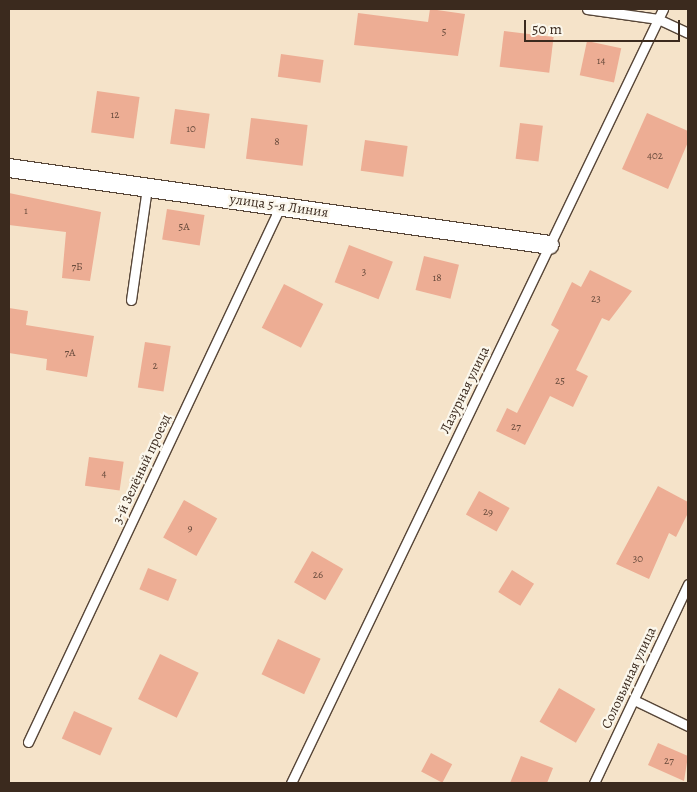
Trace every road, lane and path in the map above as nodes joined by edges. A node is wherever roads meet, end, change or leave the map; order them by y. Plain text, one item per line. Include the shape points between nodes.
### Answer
1 (587, 9) edge
2 (663, 9) edge
3 (658, 19) junction
4 (688, 33) edge
5 (9, 168) edge
6 (147, 187) junction
7 (280, 207) junction
8 (550, 245) junction
9 (132, 300) dead end
10 (688, 584) edge
11 (634, 700) junction
12 (688, 726) edge
13 (28, 742) dead end
14 (291, 783) edge
15 (594, 783) edge

1 - 3 lane
2 - 3 lane, Лазурная улица
3 - 4 lane
3 - 8 lane, Лазурная улица
5 - 6 street, улица 5-я Линия
6 - 7 street, улица 5-я Линия
6 - 9 lane
7 - 8 street, улица 5-я Линия
7 - 13 lane, 3-й Зелёный проезд
8 - 14 lane, Лазурная улица
10 - 11 lane, Соловьиная улица
11 - 12 lane
11 - 15 lane, Соловьиная улица

